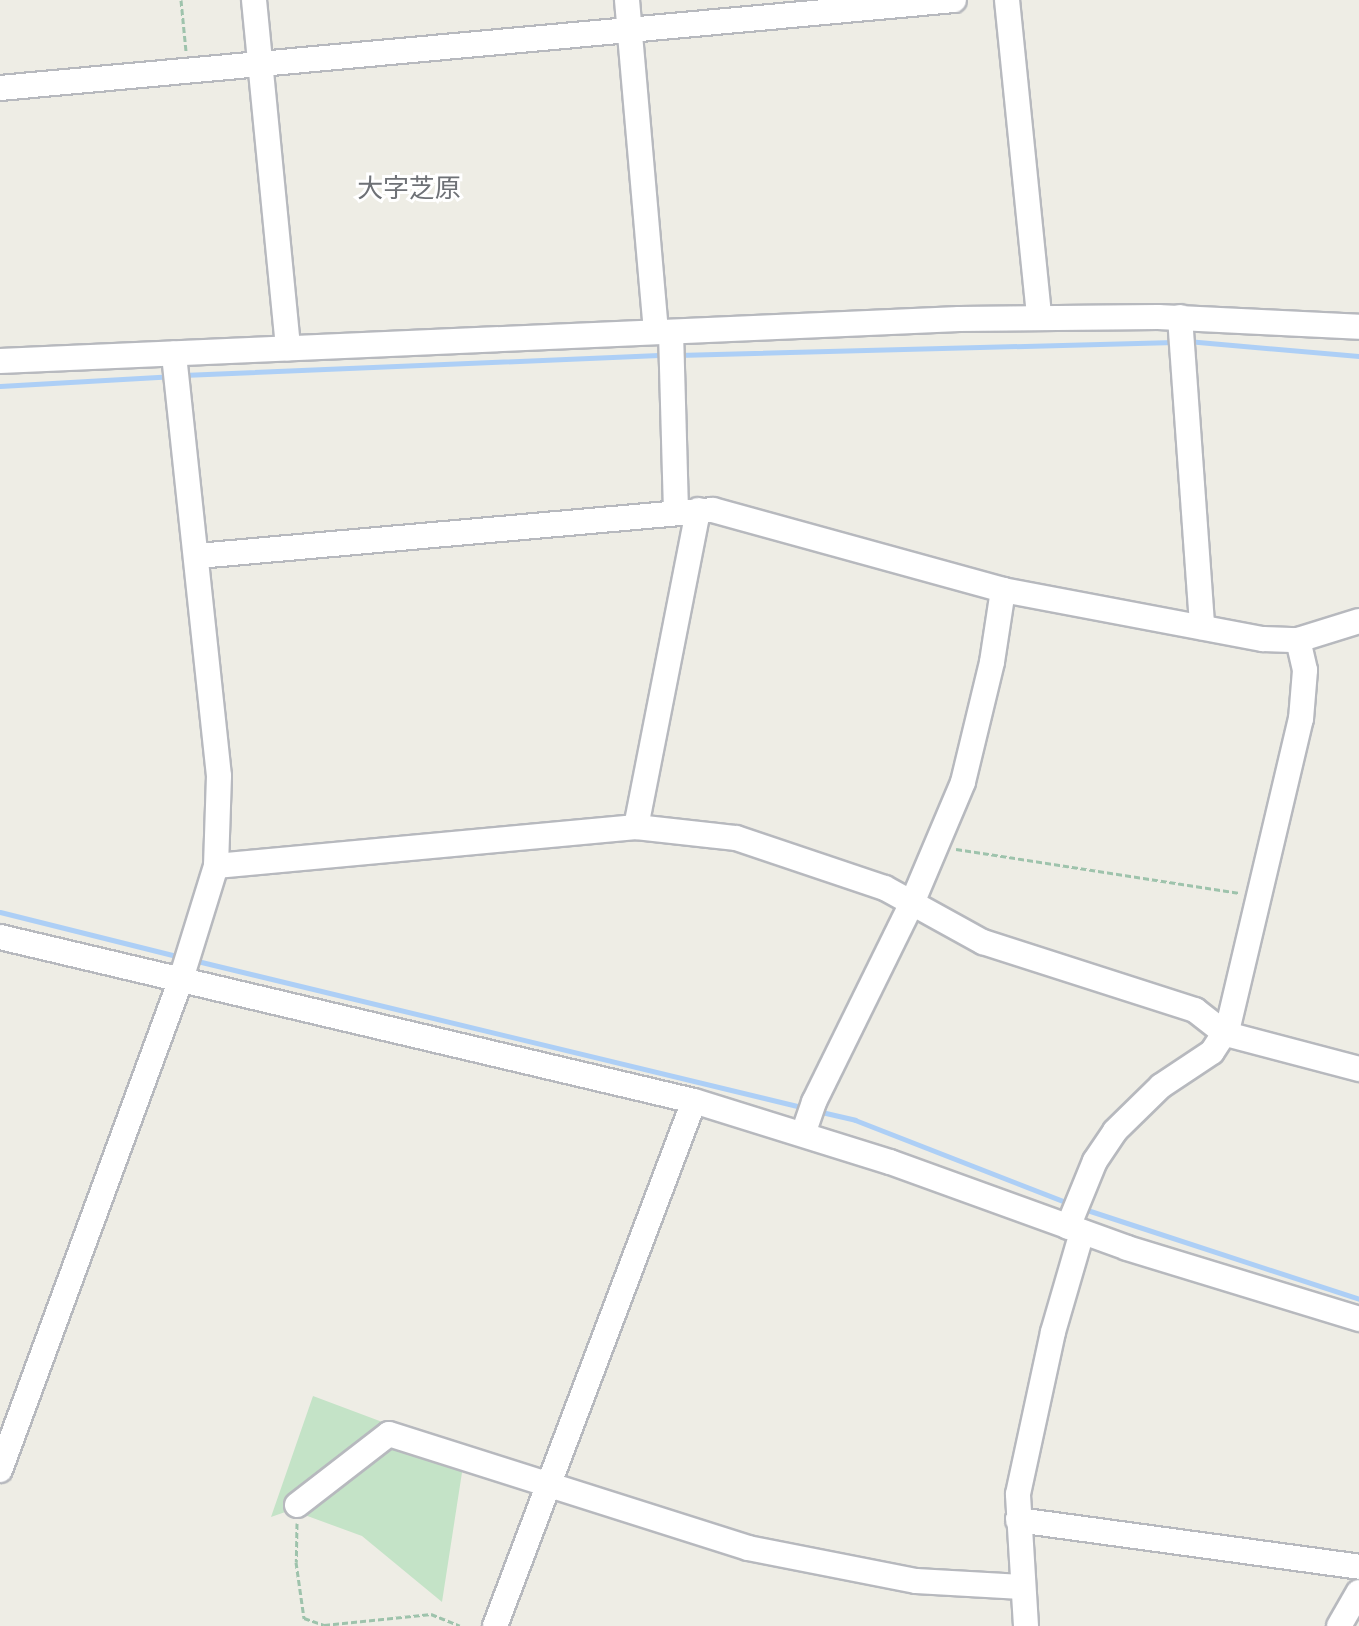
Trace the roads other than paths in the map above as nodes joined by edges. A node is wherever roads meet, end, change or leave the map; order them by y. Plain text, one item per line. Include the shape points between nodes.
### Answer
1 (254, 0) edge
2 (627, 0) edge
3 (954, 0) edge
4 (1007, 0) edge
5 (630, 29) junction
6 (260, 64) junction
7 (0, 88) edge
8 (1039, 317) junction
9 (1359, 327) edge
10 (1180, 336) junction
11 (667, 347) junction
12 (288, 348) junction
13 (174, 353) junction
14 (0, 361) edge
15 (687, 511) junction
16 (198, 556) junction
17 (1003, 590) junction
18 (1359, 621) edge
19 (1202, 627) junction
20 (1298, 640) junction
21 (636, 826) junction
22 (216, 866) junction
23 (912, 903) junction
24 (0, 937) edge
25 (181, 976) junction
26 (1226, 1034) junction
27 (1359, 1069) edge
28 (694, 1101) junction
29 (808, 1120) junction
30 (1075, 1217) junction
31 (1359, 1319) edge
32 (0, 1470) edge
33 (548, 1484) junction
34 (297, 1505) road end
35 (1018, 1520) junction
36 (1359, 1567) edge
37 (1022, 1587) junction
38 (1359, 1592) edge
39 (495, 1626) edge
40 (1026, 1626) edge
41 (1339, 1626) edge

1 - 6 street
2 - 5 street
3 - 5 street
4 - 8 street
5 - 6 street
5 - 11 street
6 - 7 street
6 - 12 street
8 - 10 street
8 - 11 street
9 - 10 street
10 - 19 street
11 - 12 street
11 - 15 street
12 - 13 street
13 - 14 street
13 - 16 street
15 - 16 street
15 - 17 street via 730,513
15 - 21 street
16 - 22 street via 219,776
17 - 19 street
17 - 23 street via 992,662 963,782
18 - 20 street
19 - 20 street via 1263,639
20 - 26 street via 1305,693
21 - 22 street
21 - 23 street via 736,838 885,888
22 - 25 street
23 - 26 street via 983,942 1195,1010
23 - 29 street
24 - 25 street
25 - 28 street
25 - 32 street
26 - 27 street
26 - 30 street via 1212,1052 1166,1081 1125,1120 1095,1161
28 - 29 street
28 - 33 street
29 - 30 street
30 - 31 street
30 - 35 street via 1018,1494
33 - 34 street via 389,1434
33 - 37 street via 748,1548 916,1581
33 - 39 street
35 - 36 street
35 - 37 street
37 - 40 street
38 - 41 street

